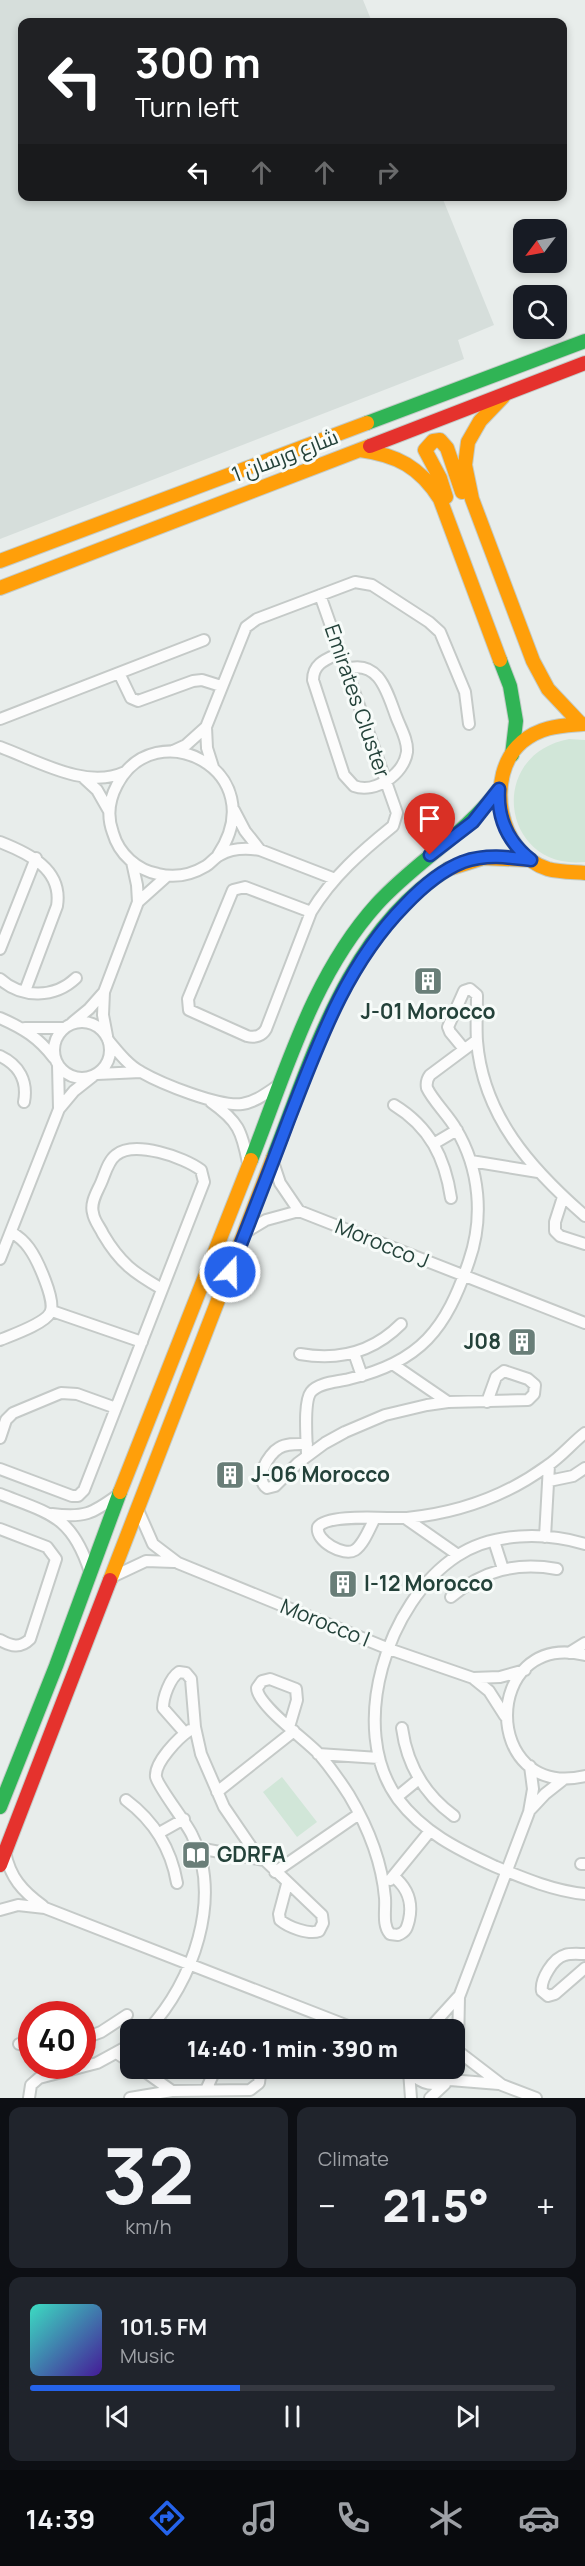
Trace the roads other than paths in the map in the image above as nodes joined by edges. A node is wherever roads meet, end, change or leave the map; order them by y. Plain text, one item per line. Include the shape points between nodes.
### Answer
1 (585, 342) edge
2 (585, 363) edge
3 (509, 391) junction
4 (357, 450) junction
5 (447, 520) junction
6 (485, 534) junction
7 (0, 561) edge
8 (0, 588) edge
9 (320, 595) junction
10 (204, 640) dead end
11 (340, 653) junction
12 (346, 669) junction
13 (119, 673) junction
14 (221, 686) junction
15 (0, 719) edge
16 (469, 724) dead end
17 (582, 724) edge
18 (206, 727) junction
19 (0, 747) edge
20 (171, 752) junction
21 (512, 755) junction
22 (213, 768) junction
23 (125, 772) junction
24 (84, 778) junction
25 (385, 782) junction
26 (499, 789) junction
27 (233, 809) junction
28 (109, 812) junction
29 (0, 842) edge
30 (260, 850) junction
31 (218, 855) junction
32 (36, 858) junction
33 (531, 860) junction
34 (132, 862) junction
35 (580, 874) edge
36 (167, 876) junction
37 (335, 879) junction
38 (585, 888) edge
39 (138, 902) junction
40 (311, 912) junction
41 (0, 949) edge
42 (76, 978) dead end
43 (0, 979) edge
44 (24, 991) junction
45 (104, 992) junction
46 (0, 1018) edge
47 (67, 1025) junction
48 (24, 1028) junction
49 (108, 1039) junction
50 (477, 1040) junction
51 (464, 1049) junction
52 (0, 1056) edge
53 (56, 1062) junction
54 (141, 1072) junction
55 (95, 1075) junction
56 (279, 1085) junction
57 (205, 1099) junction
58 (24, 1102) dead end
59 (394, 1106) dead end
60 (59, 1109) junction
61 (457, 1130) junction
62 (435, 1143) junction
63 (471, 1161) junction
64 (273, 1162) junction
65 (248, 1163) junction
66 (538, 1172) junction
67 (563, 1197) junction
68 (451, 1198) dead end
69 (299, 1211) junction
70 (585, 1216) edge
71 (11, 1232) junction
72 (246, 1232) junction
73 (585, 1244) edge
74 (0, 1259) edge
75 (464, 1276) junction
76 (162, 1288) junction
77 (52, 1311) junction
78 (585, 1323) edge
79 (401, 1324) dead end
80 (0, 1340) edge
81 (142, 1342) junction
82 (354, 1353) junction
83 (300, 1354) dead end
84 (394, 1365) junction
85 (362, 1376) junction
86 (448, 1402) junction
87 (487, 1402) dead end
88 (116, 1408) junction
89 (585, 1433) edge
90 (0, 1438) edge
91 (549, 1465) junction
92 (585, 1468) edge
93 (0, 1469) edge
94 (549, 1481) junction
95 (0, 1494) edge
96 (118, 1495) junction
97 (138, 1510) junction
98 (48, 1513) junction
99 (375, 1518) junction
100 (405, 1518) junction
101 (0, 1529) edge
102 (545, 1537) junction
103 (494, 1541) junction
104 (585, 1544) edge
105 (458, 1555) junction
106 (178, 1563) junction
107 (503, 1569) junction
108 (557, 1569) dead end
109 (90, 1572) junction
110 (112, 1577) junction
111 (452, 1597) dead end
112 (0, 1640) edge
113 (585, 1643) edge
114 (388, 1649) junction
115 (569, 1653) junction
116 (585, 1655) edge
117 (56, 1666) junction
118 (525, 1670) junction
119 (473, 1678) junction
120 (57, 1714) junction
121 (505, 1716) junction
122 (195, 1727) junction
123 (402, 1728) dead end
124 (292, 1729) junction
125 (185, 1733) junction
126 (318, 1754) junction
127 (380, 1758) junction
128 (530, 1766) junction
129 (585, 1776) edge
130 (419, 1779) junction
131 (564, 1779) junction
132 (217, 1792) junction
133 (397, 1797) junction
134 (126, 1800) dead end
135 (0, 1807) edge
136 (529, 1812) junction
137 (359, 1814) junction
138 (454, 1816) dead end
139 (184, 1819) junction
140 (430, 1832) junction
141 (159, 1833) junction
142 (198, 1848) junction
143 (5, 1851) junction
144 (264, 1860) junction
145 (0, 1865) edge
146 (506, 1871) junction
147 (275, 1872) junction
148 (393, 1876) junction
149 (177, 1882) dead end
150 (287, 1884) junction
151 (384, 1887) junction
152 (585, 1894) edge
153 (45, 1908) junction
154 (0, 1910) edge
155 (585, 1954) edge
156 (189, 1964) junction
157 (585, 1967) edge
158 (459, 1997) junction
159 (127, 2015) dead end
160 (157, 2019) edge
161 (330, 2019) edge
162 (438, 2019) edge
163 (458, 2019) edge
164 (96, 2034) edge
165 (118, 2054) edge
166 (465, 2055) edge
167 (96, 2059) edge
168 (38, 2079) edge
169 (155, 2079) edge
170 (211, 2079) edge
171 (260, 2079) edge
172 (410, 2079) edge
173 (416, 2079) edge
174 (449, 2081) junction
175 (502, 2085) junction
176 (206, 2090) junction
177 (172, 2091) junction
178 (29, 2098) edge
179 (130, 2098) edge
180 (411, 2098) edge
181 (429, 2098) edge
182 (536, 2098) edge

1 - 7 street, شارع ورسان 1
2 - 3 street, شارع ورسان 1
3 - 4 street, شارع ورسان 1
3 - 6 street via 475,425 464,451 465,473
4 - 5 street via 393,455 413,466 435,490
4 - 8 street, شارع ورسان 1
5 - 6 street via 443,488 425,450 435,440 447,448 462,493
5 - 21 street via 510,686 516,721
6 - 17 street via 540,675 558,701
9 - 11 street, Emirates Cluster
9 - 14 street via 246,627
9 - 16 street via 355,582 367,583 435,626 444,638 461,682
10 - 13 street
11 - 12 street, Emirates Cluster
11 - 25 street via 318,664 313,676 344,775 359,788
12 - 25 street, Emirates Cluster
12 - 25 street via 367,669 381,679 406,743 402,764
13 - 14 street via 131,698 138,701 194,681
13 - 15 street
14 - 18 street
17 - 21 street via 547,728 532,735
18 - 20 street via 186,745
18 - 22 street
19 - 24 street
20 - 22 street via 193,756
20 - 23 street via 145,757
21 - 26 street
22 - 27 street via 230,793
23 - 24 street via 105,779
23 - 28 street via 114,791
24 - 28 street via 97,790
25 - 37 street, Emirates Cluster via 397,813 396,823
26 - 33 street via 502,824 514,844
26 - 56 street via 473,822 399,882 351,936 318,990
27 - 30 street
27 - 31 street via 230,833
28 - 34 street via 119,847
29 - 32 street
30 - 31 street
30 - 37 street
31 - 36 street via 195,872
32 - 41 street
32 - 44 street via 55,884 58,901
33 - 35 street via 547,869
33 - 64 street via 492,856 452,867 418,892 385,927 352,972 337,1001
34 - 36 street
34 - 39 street
35 - 38 street
36 - 39 street
37 - 40 street
39 - 45 street
40 - 40 street via 261,1035 247,1036 189,1010 188,999 233,890 244,887
42 - 44 street via 58,991
43 - 44 street
45 - 47 street
45 - 49 street
46 - 48 street
47 - 48 street
47 - 49 street via 92,1023
47 - 53 street via 54,1041
48 - 53 street
49 - 54 street
49 - 55 street via 110,1055
50 - 51 street
50 - 51 street via 477,995 467,989 448,1027
50 - 66 street via 495,1111
51 - 61 street via 430,1075 427,1082
52 - 58 street via 21,1074
53 - 55 street via 77,1078
53 - 60 street
54 - 55 street
54 - 57 street
55 - 60 street
56 - 57 street via 243,1104
56 - 65 street
57 - 65 street via 237,1124
59 - 62 street via 420,1125
60 - 71 street
61 - 62 street
61 - 63 street
62 - 68 street
63 - 66 street
63 - 75 street via 477,1192 477,1225
64 - 69 street via 285,1193
64 - 72 street
65 - 96 street
66 - 67 street
67 - 70 street
67 - 73 street via 555,1231
69 - 72 street via 266,1220
69 - 75 street, Morocco J
71 - 74 street
71 - 77 street via 32,1254 52,1297
72 - 97 street
75 - 78 street, Morocco J
75 - 84 street via 437,1328
76 - 76 street via 120,1260 93,1216 92,1206 109,1163 130,1148 177,1158 203,1174 204,1182
76 - 81 street
77 - 80 street via 45,1319
77 - 81 street
79 - 82 street via 375,1344
81 - 88 street
82 - 83 street via 322,1357
82 - 85 street
84 - 85 street
84 - 86 street
85 - 86 street via 320,1385 312,1391 308,1400 307,1450 405,1409
86 - 87 street
88 - 90 street via 77,1394 61,1393 13,1413
88 - 93 street via 81,1495 72,1496
89 - 91 street
91 - 94 street
91 - 100 street via 510,1489 475,1503
92 - 94 street via 578,1474
94 - 102 street
95 - 98 street
96 - 98 street via 88,1515
96 - 109 street
97 - 106 street, Morocco I via 153,1544
97 - 110 street
98 - 109 street via 65,1524 76,1538
99 - 99 street via 327,1520 318,1527 317,1534 321,1541 351,1552 359,1546
99 - 100 street
100 - 105 street
101 - 112 street via 47,1547 56,1559 30,1639 14,1646
102 - 103 street
102 - 104 street
103 - 105 street
103 - 107 street
105 - 114 street via 413,1600
106 - 110 street, Morocco I via 146,1561
106 - 114 street, Morocco I
107 - 108 street via 525,1565
107 - 111 street via 478,1578
109 - 117 street
110 - 120 street
113 - 115 street
114 - 119 street, Morocco I
114 - 127 street via 374,1717
115 - 116 street
115 - 118 street, Morocco I via 545,1657
117 - 120 street via 57,1680 48,1710
117 - 135 street
118 - 119 street, Morocco I via 500,1677
118 - 121 street via 513,1686
119 - 121 street, Morocco I via 489,1691
120 - 143 street
121 - 128 street via 513,1746
122 - 125 street
122 - 125 street via 191,1679 179,1672 167,1691 163,1708
122 - 132 street
123 - 130 street via 407,1754
124 - 124 street via 296,1689 270,1679 262,1681 257,1688 258,1696
124 - 126 street
124 - 132 street
125 - 139 street via 156,1772 160,1786
126 - 127 street
126 - 137 street
127 - 133 street
128 - 131 street
128 - 136 street via 533,1789
129 - 131 street
130 - 133 street
130 - 138 street
131 - 136 street
132 - 144 street via 242,1835
133 - 140 street
134 - 141 street
136 - 146 street
137 - 147 street
137 - 151 street via 375,1850
139 - 141 street
139 - 142 street
140 - 146 street via 456,1849
140 - 148 street
141 - 149 street
142 - 144 street
142 - 156 street via 204,1882 203,1915
143 - 145 street
143 - 153 street via 18,1885
144 - 147 street
146 - 152 street
146 - 158 street
147 - 150 street
148 - 151 street
148 - 151 street via 404,1887 412,1909 407,1928 398,1935 390,1934 386,1927
150 - 150 street via 322,1916 319,1930 311,1933 280,1920
153 - 154 street via 18,1905
153 - 156 street
155 - 157 street via 565,1954 557,1959 541,1983 542,1991 548,1996 555,1994
156 - 160 street via 176,1994
156 - 161 street
158 - 162 street
158 - 163 street
159 - 164 street
165 - 167 street
166 - 175 street
168 - 178 street via 31,2085
169 - 177 street
170 - 176 street
171 - 176 street via 253,2088
172 - 180 street
173 - 174 street via 426,2085
174 - 175 street
174 - 181 street
175 - 182 street
176 - 177 street
177 - 179 street

